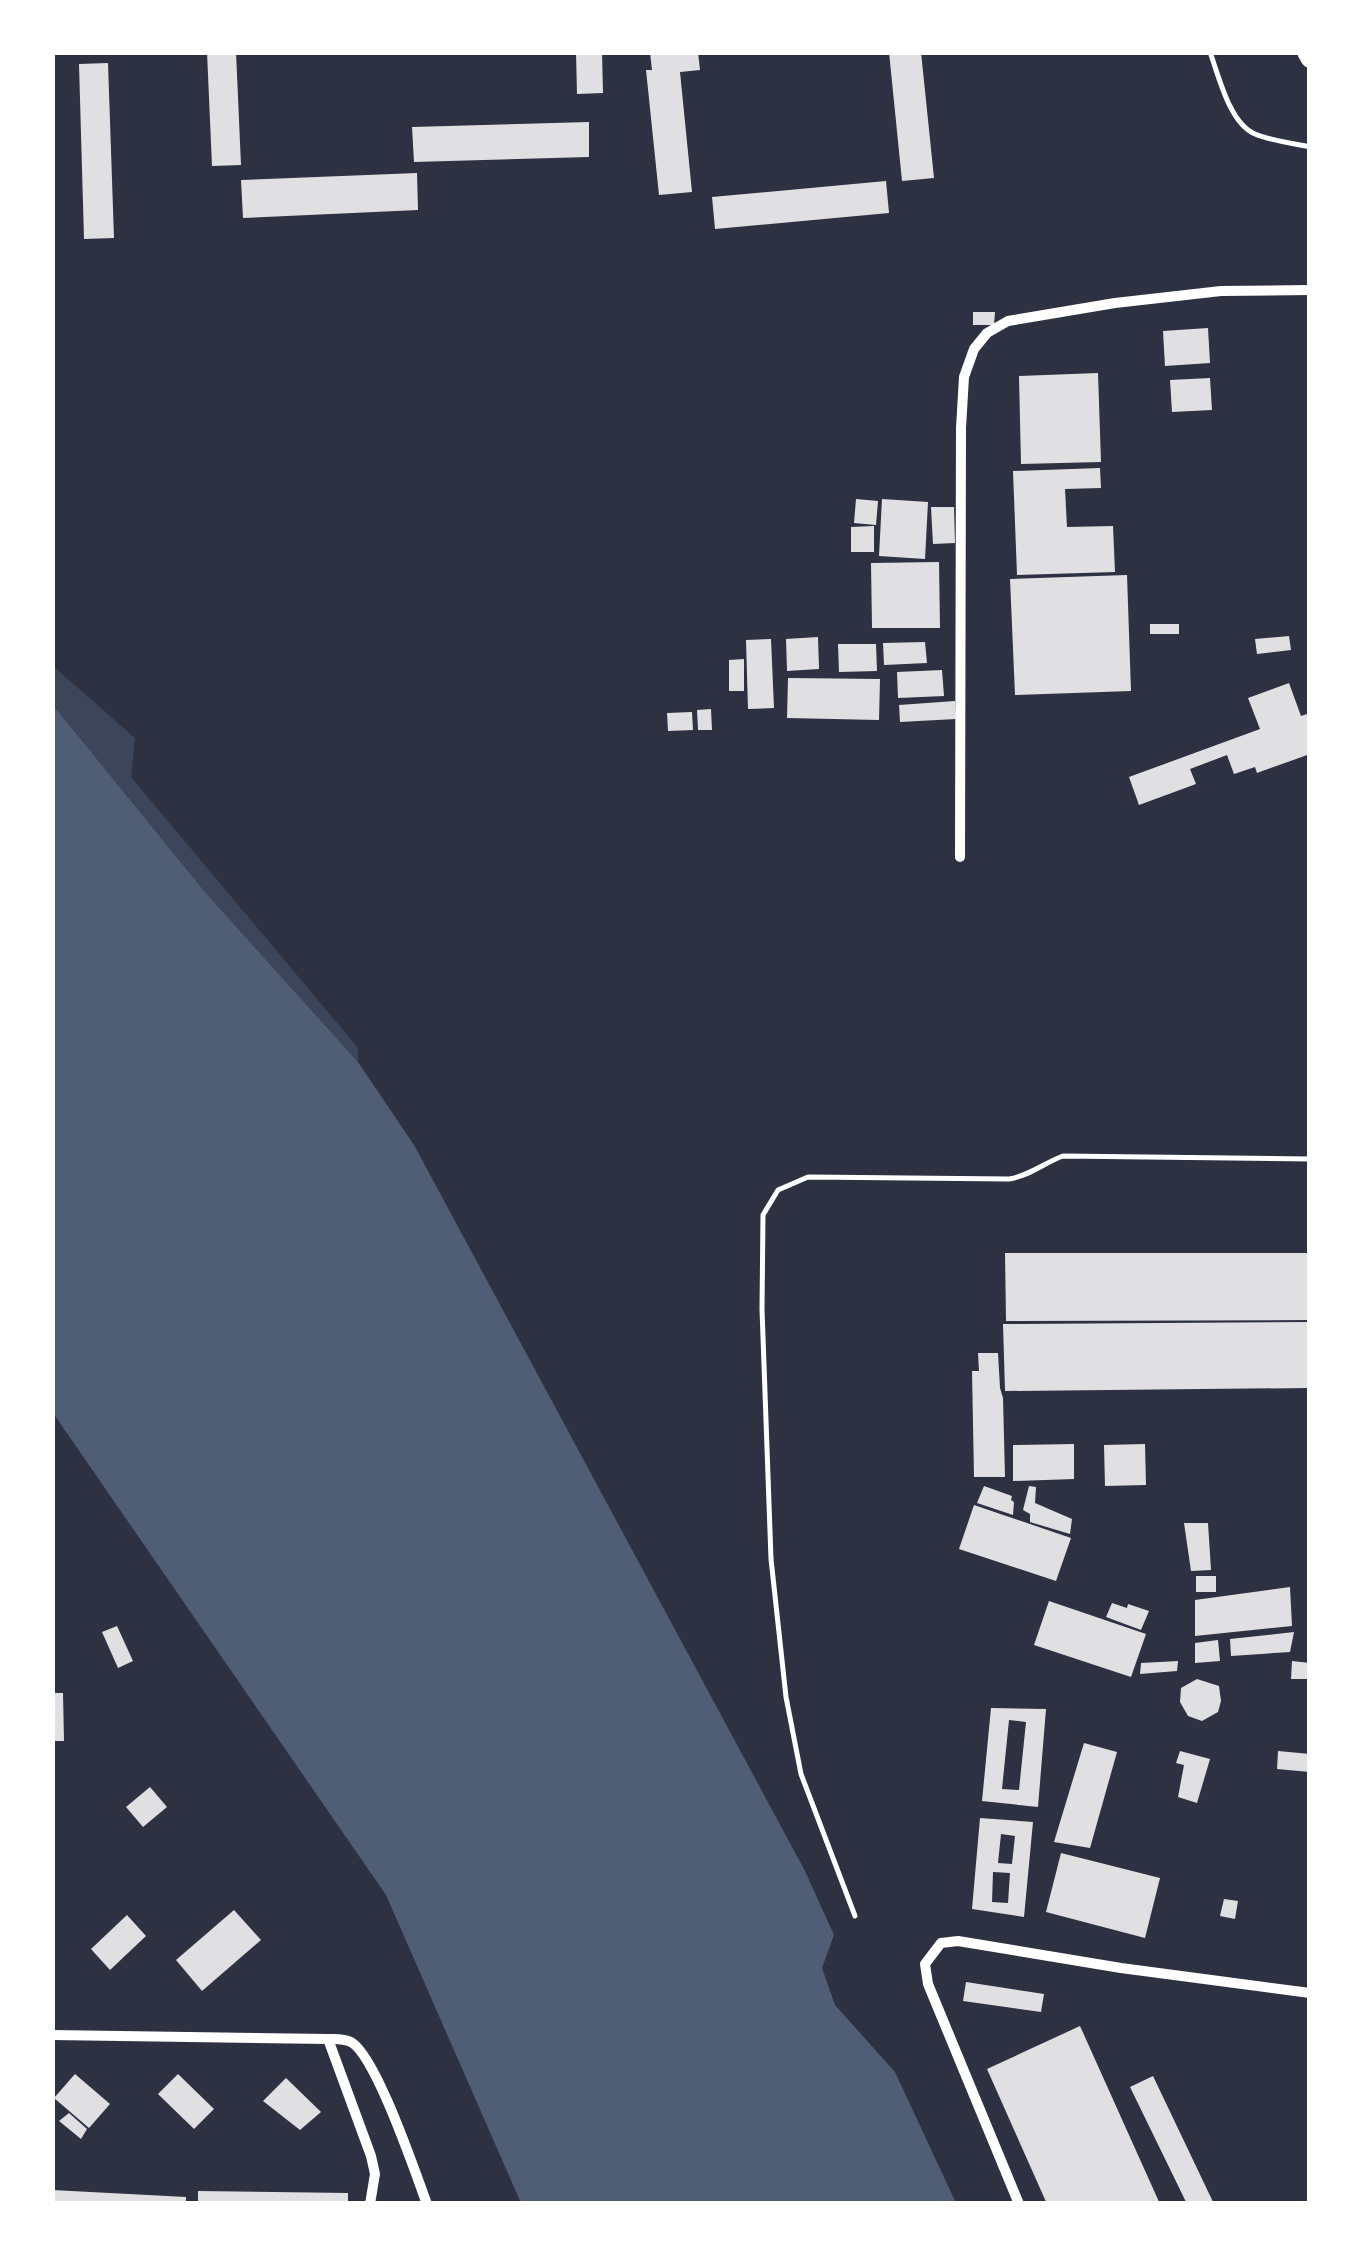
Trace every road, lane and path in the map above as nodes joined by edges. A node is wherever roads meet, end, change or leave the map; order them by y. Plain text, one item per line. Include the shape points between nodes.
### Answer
1 (1210, 52) edge
2 (1310, 146) edge
3 (1310, 290) edge
4 (960, 856) dead end
5 (1310, 1158) edge
6 (855, 1916) dead end
7 (1310, 1993) edge
8 (52, 2035) edge
9 (328, 2039) junction
10 (370, 2204) edge
11 (428, 2204) edge
12 (1019, 2204) edge

1 - 2 lane via 1242,127
3 - 4 street via 1222,291 1008,321 974,349 964,377 961,428
5 - 6 lane via 1063,1156 1009,1179 808,1178 778,1190 762,1216 772,1559 786,1697 802,1774
7 - 12 street via 941,1943 924,1964 928,1984
8 - 9 street
9 - 10 street via 371,2156
9 - 11 street via 353,2043 374,2068

